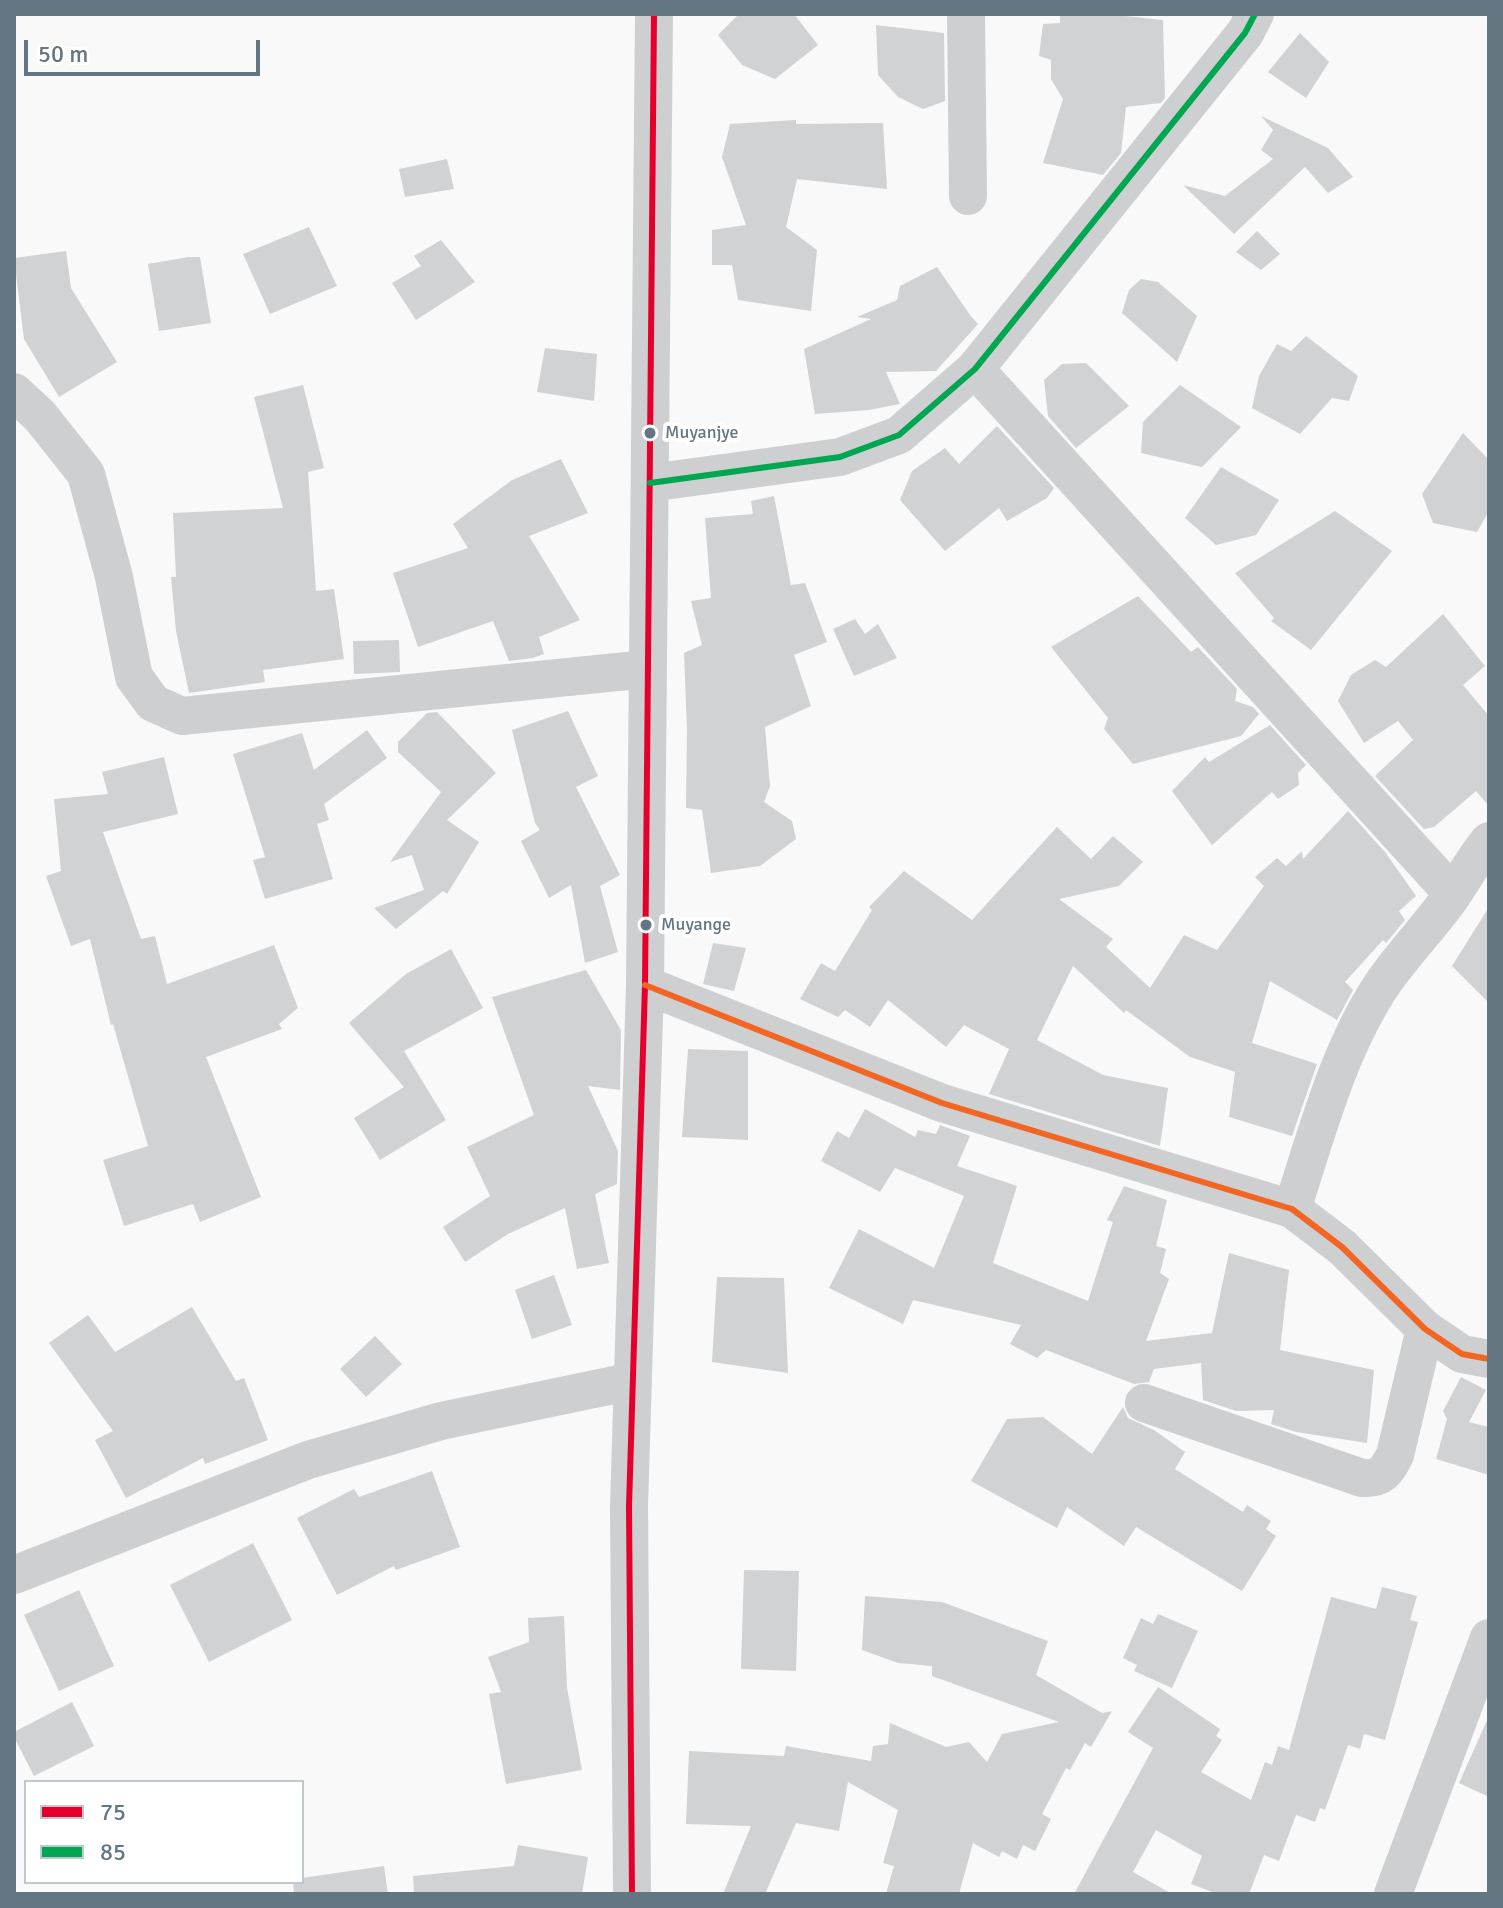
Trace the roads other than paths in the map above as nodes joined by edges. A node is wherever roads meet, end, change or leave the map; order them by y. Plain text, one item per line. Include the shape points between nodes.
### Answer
1 (654, 14) edge
2 (966, 14) edge
3 (1255, 14) edge
4 (968, 196) dead end
5 (975, 369) junction
6 (14, 392) edge
7 (650, 483) junction
8 (647, 669) junction
9 (1489, 841) edge
10 (1453, 894) junction
11 (645, 985) junction
12 (1292, 1209) junction
13 (1425, 1329) junction
14 (1489, 1359) edge
15 (633, 1381) junction
16 (1144, 1403) dead end
17 (14, 1575) edge
18 (1489, 1638) edge
19 (632, 1894) edge
20 (1393, 1894) edge

1 - 7 street
2 - 4 street
3 - 5 street
5 - 7 street via 899,435 840,457
5 - 10 street
6 - 8 street via 86,474 134,677 153,703 182,716
7 - 8 street
8 - 11 street
9 - 10 street
10 - 12 street via 1383,983 1358,1028 1324,1109
11 - 12 street via 942,1103
11 - 15 street
12 - 13 street via 1342,1247
13 - 14 street via 1462,1354
13 - 16 street via 1395,1455 1375,1479
15 - 17 street via 441,1421 308,1460
15 - 19 street
18 - 20 street

